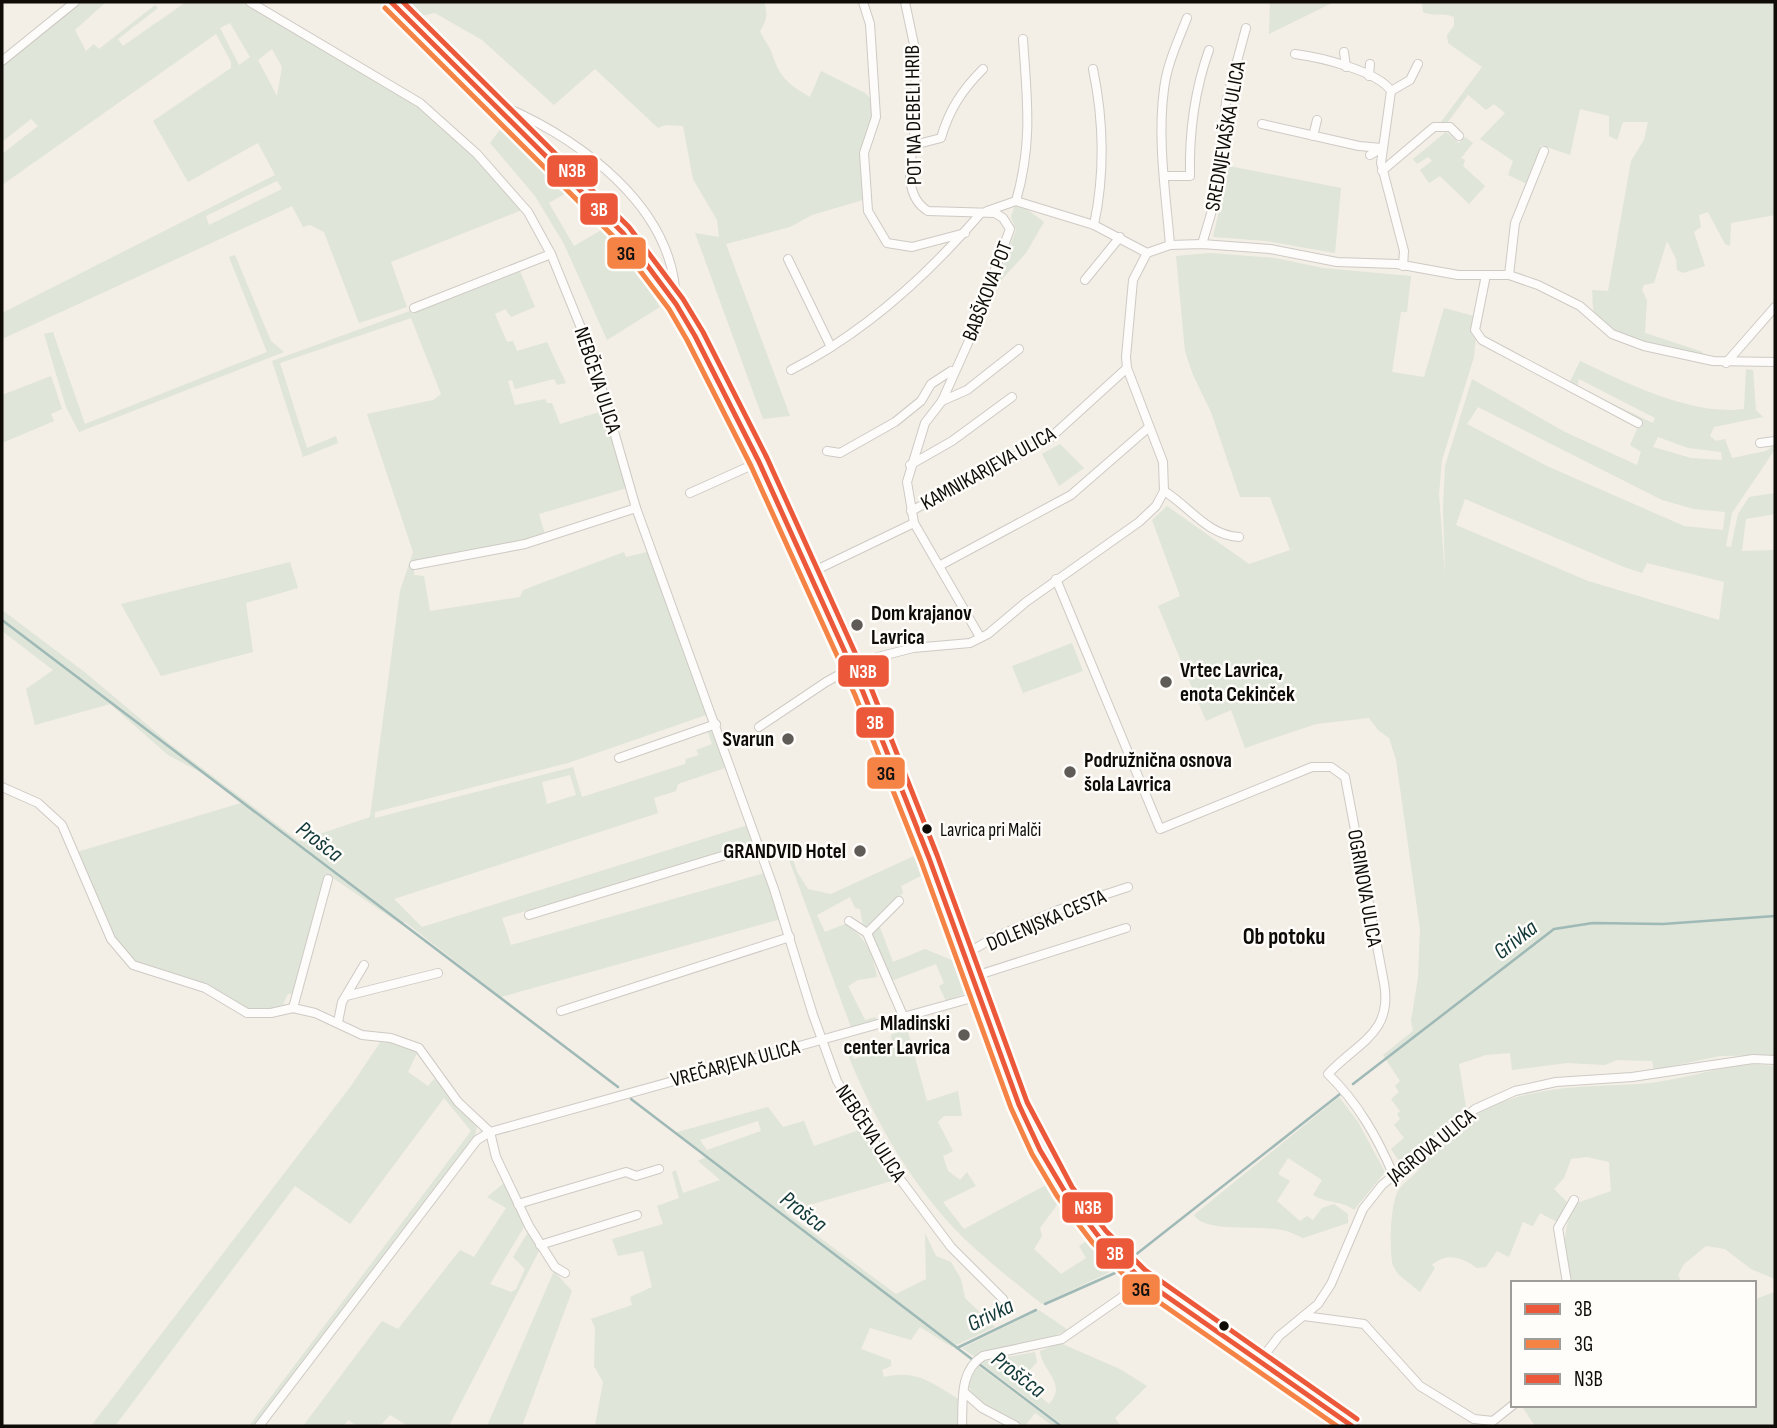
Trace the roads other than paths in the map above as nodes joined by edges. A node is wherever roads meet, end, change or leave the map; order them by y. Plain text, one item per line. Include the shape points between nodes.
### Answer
1 (75, 2) edge
2 (250, 2) edge
3 (391, 2) edge
4 (863, 2) edge
5 (905, 2) edge
6 (1187, 18) dead end
7 (1246, 28) dead end
8 (1023, 38) dead end
9 (1209, 50) dead end
10 (1344, 52) dead end
11 (1296, 54) dead end
12 (2, 61) edge
13 (1370, 64) dead end
14 (1418, 64) dead end
15 (1346, 67) junction
16 (983, 69) dead end
17 (1093, 69) dead end
18 (1369, 76) junction
19 (1391, 91) junction
20 (492, 102) junction
21 (1317, 120) dead end
22 (1262, 124) dead end
23 (1313, 136) junction
24 (1459, 136) dead end
25 (914, 145) junction
26 (1382, 148) junction
27 (1544, 151) dead end
28 (1370, 155) dead end
29 (1382, 171) junction
30 (1165, 176) junction
31 (1016, 201) junction
32 (981, 213) junction
33 (1094, 225) junction
34 (965, 233) junction
35 (1120, 237) junction
36 (1202, 244) junction
37 (1170, 245) junction
38 (1147, 253) junction
39 (551, 254) junction
40 (788, 259) dead end
41 (1403, 266) junction
42 (1486, 275) junction
43 (1509, 275) junction
44 (1085, 280) dead end
45 (676, 304) junction
46 (1775, 307) edge
47 (414, 308) dead end
48 (831, 347) junction
49 (1019, 349) dead end
50 (1775, 362) edge
51 (1727, 363) junction
52 (1127, 368) junction
53 (954, 369) junction
54 (791, 370) dead end
55 (1012, 397) dead end
56 (942, 401) junction
57 (1638, 423) dead end
58 (1149, 428) junction
59 (1775, 441) edge
60 (1760, 443) dead end
61 (827, 451) dead end
62 (759, 462) junction
63 (910, 465) junction
64 (1164, 491) junction
65 (690, 493) dead end
66 (636, 508) junction
67 (911, 511) junction
68 (914, 523) junction
69 (1239, 537) dead end
70 (414, 565) dead end
71 (939, 566) junction
72 (810, 573) junction
73 (1056, 579) junction
74 (980, 637) junction
75 (852, 668) junction
76 (716, 724) junction
77 (759, 727) dead end
78 (619, 758) dead end
79 (2, 787) edge
80 (758, 845) junction
81 (328, 879) dead end
82 (1128, 887) dead end
83 (899, 901) dead end
84 (530, 915) dead end
85 (849, 921) dead end
86 (1126, 928) dead end
87 (867, 933) junction
88 (790, 937) junction
89 (964, 955) junction
90 (364, 965) dead end
91 (438, 973) dead end
92 (972, 977) junction
93 (346, 996) junction
94 (979, 996) junction
95 (293, 1008) junction
96 (561, 1011) dead end
97 (904, 1018) junction
98 (338, 1022) junction
99 (821, 1040) junction
100 (1775, 1060) edge
101 (491, 1132) junction
102 (659, 1170) dead end
103 (1394, 1174) junction
104 (1574, 1200) dead end
105 (518, 1204) junction
106 (636, 1214) dead end
107 (540, 1245) junction
108 (565, 1273) dead end
109 (1139, 1277) junction
110 (1567, 1281) edge
111 (1003, 1299) dead end
112 (1304, 1316) junction
113 (1260, 1361) junction
114 (965, 1393) junction
115 (1511, 1407) edge
116 (1496, 1424) edge
117 (259, 1426) edge
118 (962, 1426) edge
119 (1016, 1426) edge
120 (1352, 1426) edge

1 - 12 street
2 - 39 street, NEBČEVA ULICA via 420,103 489,166 528,212
3 - 20 main road, DOLENJSKA CESTA
4 - 34 street, BABŠKOVA POT via 870,24 876,117 864,153 868,211 887,243 912,247
5 - 25 street, POT NA DEBELI HRIB via 916,54
6 - 30 street via 1163,90
7 - 36 street, SREDNJEVAŠKA ULICA via 1226,102 1216,197
8 - 31 street via 1028,130 1026,164
9 - 30 street, SREDNJEVAŠKA ULICA via 1194,101 1190,176
10 - 15 street
11 - 15 street
13 - 18 street
14 - 19 street via 1410,80
15 - 18 street
16 - 25 street via 964,89 941,138
17 - 33 street via 1102,111 1102,190
18 - 19 street via 1387,84
19 - 26 street
20 - 45 main road, DOLENJSKA CESTA via 623,233
20 - 45 street, DOLENJSKA CESTA via 552,131 586,155 643,208 671,258
21 - 23 street
22 - 23 street, SREDNJEVAŠKA ULICA
23 - 26 street, SREDNJEVAŠKA ULICA
24 - 29 street via 1450,127 1434,127
25 - 32 street, POT NA DEBELI HRIB via 911,183 920,206 940,213
26 - 28 street
26 - 29 street
27 - 43 street via 1515,223
29 - 41 street via 1404,251
30 - 37 street
31 - 32 street
31 - 33 street
32 - 34 street, BABŠKOVA POT
32 - 53 street, BABŠKOVA POT via 995,213 1010,229
33 - 35 street
34 - 48 street, BABŠKOVA POT via 916,285
35 - 38 street
35 - 44 street
36 - 37 street
36 - 41 street
37 - 38 street
38 - 52 street via 1133,279
39 - 47 street
39 - 66 street, NEBČEVA ULICA via 592,355
40 - 48 street
41 - 42 street
42 - 43 street
42 - 57 street via 1475,330 1482,340
43 - 51 street via 1580,306 1626,340
45 - 62 main road, DOLENJSKA CESTA
46 - 51 street
48 - 54 street, BABŠKOVA POT
49 - 56 street, BABŠKOVA POT via 967,390
50 - 51 street
52 - 58 street
52 - 67 street, KAMNIKARJEVA ULICA via 1050,438
53 - 56 street, BABŠKOVA POT
53 - 61 street, BABŠKOVA POT via 931,384 921,401 895,422 840,453
55 - 63 street
56 - 63 street, BABŠKOVA POT via 925,423
58 - 64 street via 1163,462
58 - 71 street via 1071,495
59 - 60 street
62 - 65 street
62 - 72 main road, DOLENJSKA CESTA
63 - 67 street, BABŠKOVA POT
64 - 69 street via 1222,536
64 - 73 street via 1139,522
66 - 70 street via 525,544
66 - 76 street, NEBČEVA ULICA
67 - 68 street, BABŠKOVA POT
68 - 71 street, BABŠKOVA POT
68 - 72 street
71 - 74 street, BABŠKOVA POT
72 - 75 main road, DOLENJSKA CESTA
73 - 74 street
73 - 103 street, OGRINOVA ULICA via 1160,829 1312,767 1331,767 1345,778 1387,1011 1328,1074 1352,1099
74 - 75 street via 957,645 889,653
75 - 77 street
75 - 89 main road, DOLENJSKA CESTA
76 - 78 street
76 - 80 street, NEBČEVA ULICA
79 - 95 street via 37,803 62,825 111,939 133,965 205,988 247,1013
80 - 84 street
80 - 88 street, NEBČEVA ULICA
81 - 95 street
82 - 89 street, DOLENJSKA CESTA via 1058,910
83 - 87 street
85 - 87 street
86 - 92 street, DOLENJSKA CESTA
87 - 97 street
88 - 96 street
88 - 99 street, NEBČEVA ULICA
89 - 92 main road, DOLENJSKA CESTA
90 - 93 street
91 - 93 street
92 - 94 main road, DOLENJSKA CESTA
93 - 98 street
94 - 97 street, VREČARJEVA ULICA
94 - 109 main road, DOLENJSKA CESTA via 1019,1105 1051,1171 1099,1237
95 - 98 street
97 - 99 street, VREČARJEVA ULICA
98 - 101 street via 362,1035 391,1038 419,1048 458,1102
99 - 101 street, VREČARJEVA ULICA
99 - 111 street, NEBČEVA ULICA via 837,1081 885,1159 951,1247
100 - 103 street, JAGROVA ULICA via 1556,1082 1515,1091 1475,1109
101 - 105 street via 496,1157
101 - 117 street, VREČARJEVA ULICA via 477,1140
102 - 105 street via 636,1176 626,1172
103 - 112 street, JAGROVA ULICA via 1363,1209 1331,1284
104 - 110 street via 1558,1228
105 - 107 street
106 - 107 street
107 - 108 street
109 - 113 main road, DOLENJSKA CESTA
109 - 114 street via 1122,1297 1062,1339 976,1361 964,1382
112 - 113 street, JAGROVA ULICA via 1279,1336
112 - 116 street via 1364,1324 1420,1386 1474,1419
113 - 120 main road, DOLENJSKA CESTA
114 - 118 street
114 - 119 street
115 - 116 street

